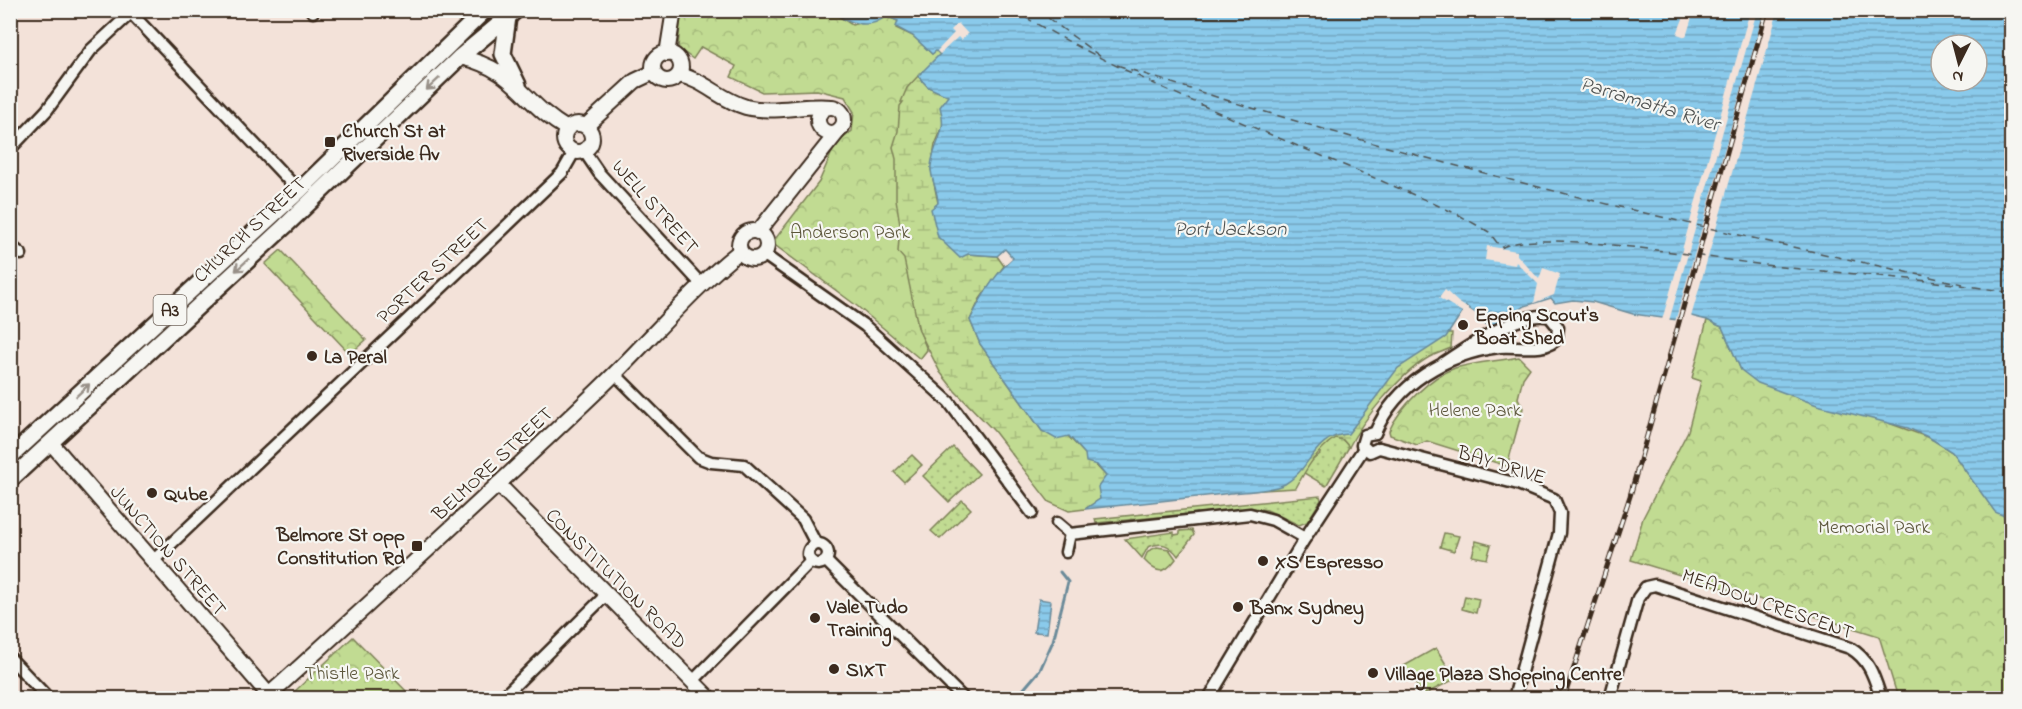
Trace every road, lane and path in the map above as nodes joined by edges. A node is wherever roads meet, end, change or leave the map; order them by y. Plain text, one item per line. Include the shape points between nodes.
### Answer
1 (485, 10) edge
2 (674, 10) edge
3 (133, 12) edge
4 (512, 14) edge
5 (667, 54) junction
6 (460, 57) junction
7 (654, 72) junction
8 (679, 75) junction
9 (518, 85) junction
10 (831, 107) junction
11 (794, 109) junction
12 (586, 126) junction
13 (820, 126) junction
14 (567, 129) junction
15 (840, 129) junction
16 (10, 149) edge
17 (579, 151) junction
18 (818, 157) junction
19 (299, 191) junction
20 (758, 232) junction
21 (10, 245) edge
22 (740, 251) junction
23 (21, 254) dead end
24 (763, 254) junction
25 (702, 285) junction
26 (1443, 363) junction
27 (615, 374) junction
28 (40, 429) junction
29 (1375, 433) junction
30 (51, 443) junction
31 (1364, 448) junction
32 (1379, 448) junction
33 (10, 457) edge
34 (10, 480) edge
35 (498, 484) junction
36 (1032, 513) dead end
37 (1057, 523) dead end
38 (1070, 534) junction
39 (1305, 538) junction
40 (816, 544) junction
41 (1066, 552) dead end
42 (154, 560) junction
43 (811, 561) junction
44 (826, 561) junction
45 (606, 595) junction
46 (10, 658) edge
47 (692, 681) junction
48 (268, 697) edge
49 (48, 699) edge
50 (502, 699) edge
51 (709, 699) edge
52 (963, 699) edge
53 (1209, 699) edge
54 (1514, 699) edge
55 (1610, 699) edge
56 (1881, 699) edge

1 - 19 highway, CHURCH STREET / A3
2 - 5 main road
3 - 16 street via 91,50 47,110
3 - 19 street
4 - 6 highway, CHURCH STREET / A3
4 - 9 highway via 503,54
5 - 7 main road via 657,57
5 - 8 main road via 679,61
6 - 9 main road via 491,66
6 -> 30 highway, CHURCH STREET / A3
7 - 8 main road via 664,81
7 - 12 main road via 634,81
8 - 11 main road via 702,82 744,106
9 - 14 main road via 537,107
10 - 11 main road
10 - 13 main road via 820,112
10 - 15 main road via 844,117
11 - 13 main road
12 - 14 main road via 576,124
12 - 17 main road via 592,139
13 - 15 main road via 828,132
13 - 18 main road
14 - 17 main road via 564,142
15 - 18 main road
17 - 25 street, WELL STREET
17 - 42 street, PORTER STREET via 510,223
18 - 20 main road
28 -> 19 highway, CHURCH STREET / A3
20 - 22 main road via 742,235
20 - 24 main road via 766,242
21 - 23 street
22 - 24 main road via 751,258
22 - 25 main road, BELMORE STREET
24 - 36 street via 865,326 949,402
25 - 27 main road, BELMORE STREET
26 - 26 street via 1529,316 1542,315 1554,320 1559,331 1556,341 1546,346 1488,349
26 - 29 street via 1396,398
27 - 35 main road, BELMORE STREET
27 - 40 street via 698,457 744,465 752,471 803,519
28 - 30 street, JUNCTION STREET
28 - 33 highway, CHURCH STREET / A3
29 - 31 street via 1363,437
29 - 32 street via 1380,439
30 - 34 highway, CHURCH STREET / A3
30 - 42 main road, JUNCTION STREET
31 - 32 street via 1370,452
31 - 39 street
32 - 54 street, BAY DRIVE via 1518,484 1554,499 1559,532
35 - 45 main road, CONSTITUTION ROAD
35 - 48 main road, BELMORE STREET
37 - 38 street
38 - 39 street via 1250,514 1273,520
38 - 41 street
39 - 53 street
40 - 43 street via 808,551
40 - 44 street via 827,549
42 - 48 main road, JUNCTION STREET
43 - 44 street
43 - 47 street
44 - 52 street
45 - 47 main road, CONSTITUTION ROAD
45 - 50 street
46 - 49 street
47 - 51 main road, CONSTITUTION ROAD
55 - 56 street, MEADOW CRESCENT via 1638,598 1650,585 1850,648 1869,665

